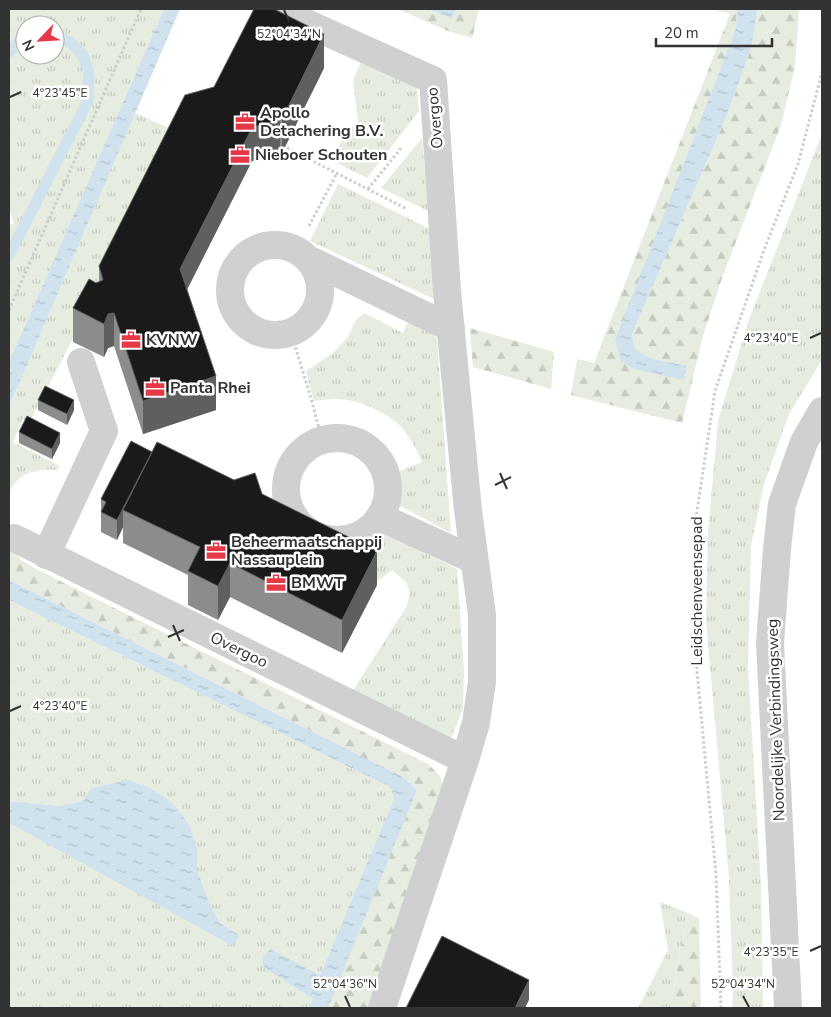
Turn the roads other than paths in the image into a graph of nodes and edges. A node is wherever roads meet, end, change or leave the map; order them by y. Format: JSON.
{"nodes":[{"id":1,"x":276,"y":9,"type":"edge"},
{"id":2,"x":302,"y":255,"type":"junction"},
{"id":3,"x":450,"y":328,"type":"junction"},
{"id":4,"x":81,"y":362,"type":"dead end"},
{"id":5,"x":822,"y":411,"type":"edge"},
{"id":6,"x":380,"y":517,"type":"junction"},
{"id":7,"x":14,"y":538,"type":"dead end"},
{"id":8,"x":46,"y":555,"type":"junction"},
{"id":9,"x":474,"y":560,"type":"junction"},
{"id":10,"x":465,"y":760,"type":"junction"},
{"id":11,"x":382,"y":1008,"type":"edge"},
{"id":12,"x":788,"y":1008,"type":"edge"}],
"edges":[{"from":1,"to":3,"type":"street","name":"Overgoo"},
{"from":2,"to":2,"type":"street"},
{"from":2,"to":3,"type":"street"},
{"from":3,"to":9,"type":"street","name":"Overgoo"},
{"from":4,"to":8,"type":"street"},
{"from":5,"to":12,"type":"street","name":"Noordelijke Verbindingsweg"},
{"from":6,"to":6,"type":"street"},
{"from":6,"to":9,"type":"street"},
{"from":7,"to":8,"type":"street","name":"Overgoo"},
{"from":8,"to":10,"type":"street","name":"Overgoo"},
{"from":9,"to":10,"type":"street","name":"Overgoo"},
{"from":10,"to":11,"type":"street","name":"Overgoo"}]}
